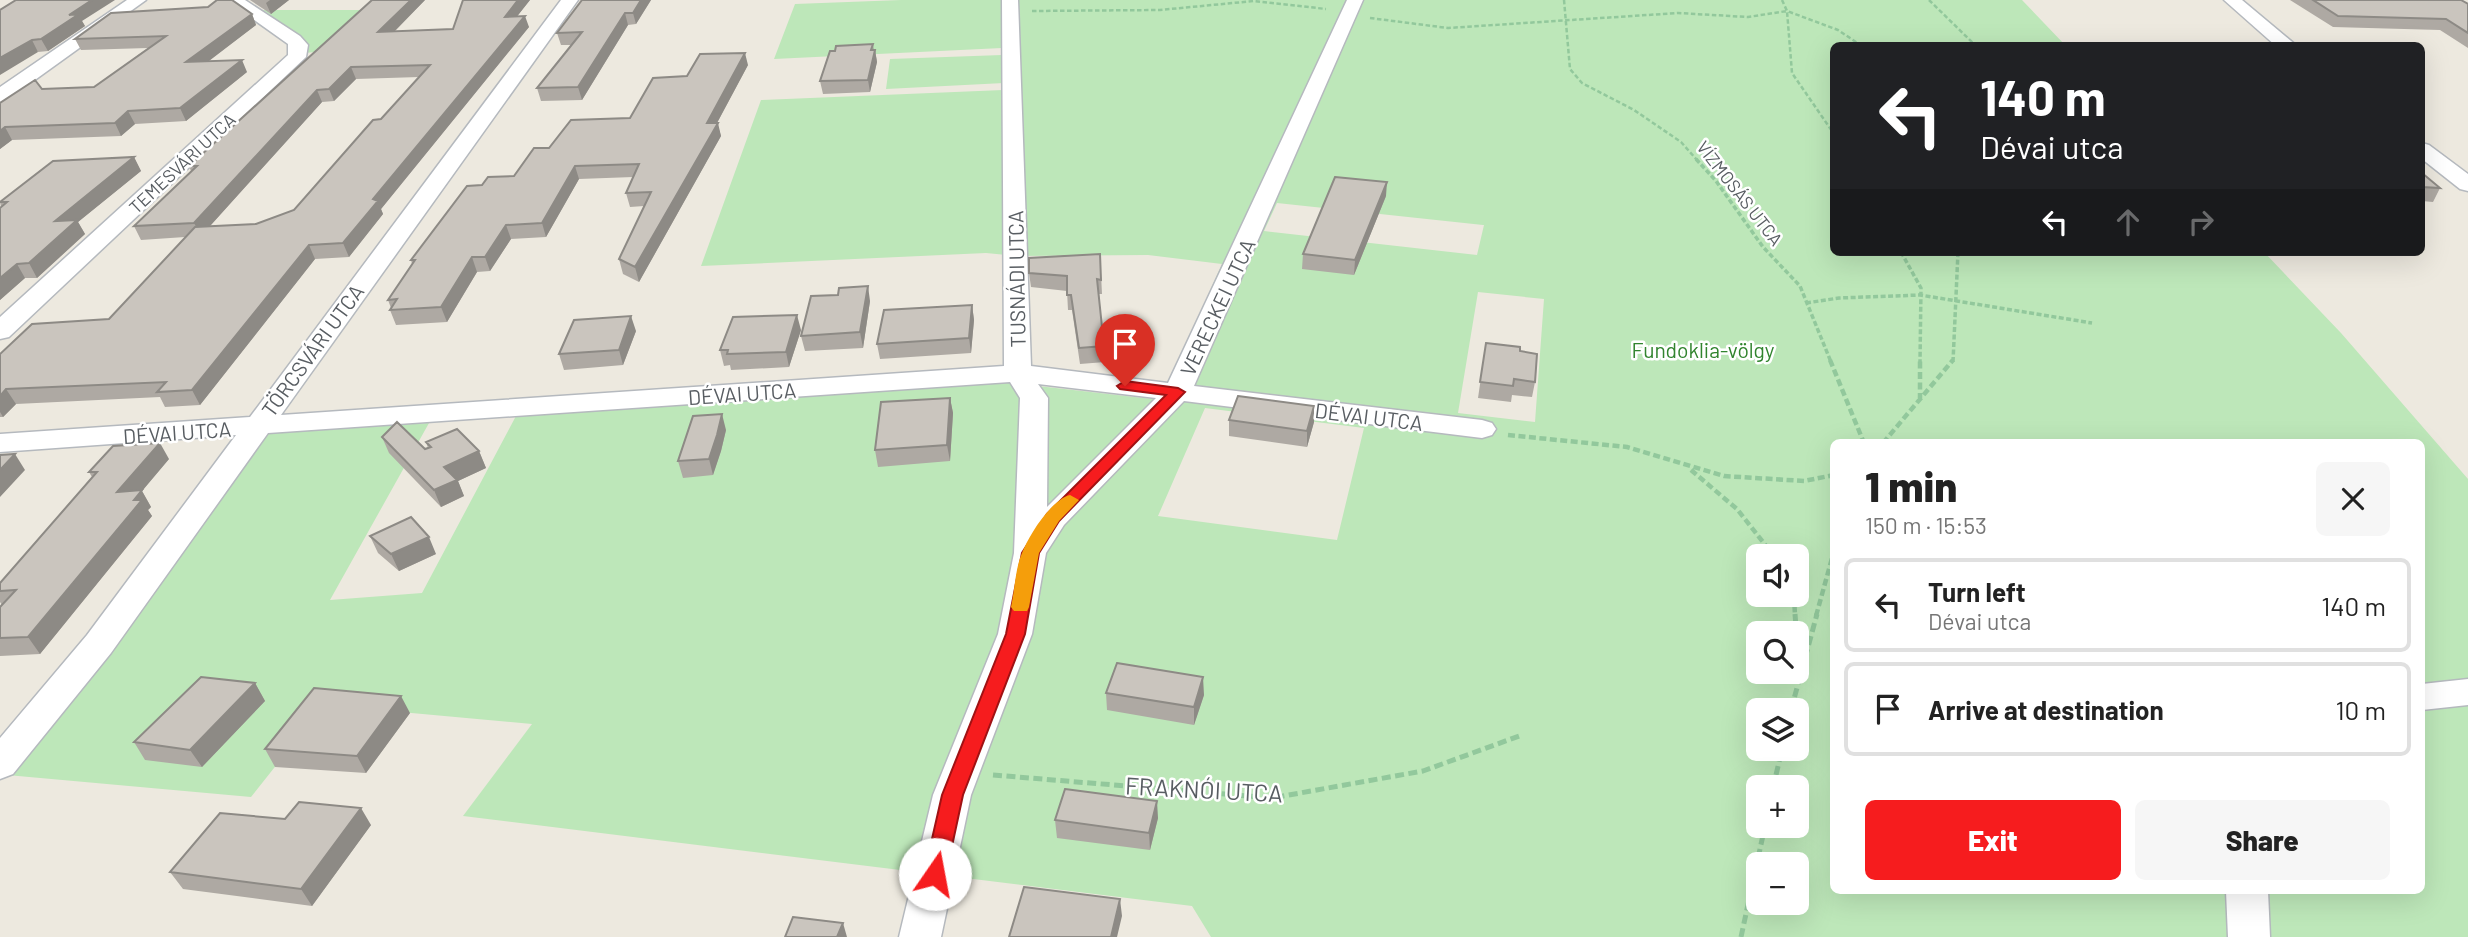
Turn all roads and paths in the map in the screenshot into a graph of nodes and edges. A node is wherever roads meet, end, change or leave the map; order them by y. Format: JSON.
{"nodes":[{"id":1,"x":138,"y":0,"type":"edge"},
{"id":2,"x":234,"y":0,"type":"edge"},
{"id":3,"x":570,"y":0,"type":"edge"},
{"id":4,"x":1253,"y":0,"type":"edge"},
{"id":5,"x":1564,"y":0,"type":"edge"},
{"id":6,"x":1782,"y":0,"type":"edge"},
{"id":7,"x":1928,"y":0,"type":"edge"},
{"id":8,"x":2232,"y":0,"type":"edge"},
{"id":9,"x":1274,"y":1,"type":"edge"},
{"id":10,"x":1010,"y":5,"type":"edge"},
{"id":11,"x":1352,"y":8,"type":"edge"},
{"id":12,"x":1787,"y":11,"type":"junction"},
{"id":13,"x":1564,"y":20,"type":"junction"},
{"id":14,"x":1856,"y":42,"type":"edge"},
{"id":15,"x":1971,"y":42,"type":"edge"},
{"id":16,"x":2283,"y":42,"type":"edge"},
{"id":17,"x":0,"y":96,"type":"edge"},
{"id":18,"x":1830,"y":128,"type":"edge"},
{"id":19,"x":2425,"y":151,"type":"edge"},
{"id":20,"x":2468,"y":184,"type":"edge"},
{"id":21,"x":1903,"y":256,"type":"edge"},
{"id":22,"x":1958,"y":256,"type":"edge"},
{"id":23,"x":1920,"y":295,"type":"junction"},
{"id":24,"x":1956,"y":301,"type":"junction"},
{"id":25,"x":1806,"y":303,"type":"junction"},
{"id":26,"x":2092,"y":323,"type":"dead end"},
{"id":27,"x":0,"y":331,"type":"edge"},
{"id":28,"x":1018,"y":373,"type":"junction"},
{"id":29,"x":1178,"y":392,"type":"junction"},
{"id":30,"x":1920,"y":401,"type":"junction"},
{"id":31,"x":256,"y":427,"type":"junction"},
{"id":32,"x":1482,"y":429,"type":"dead end"},
{"id":33,"x":1527,"y":438,"type":"dead end"},
{"id":34,"x":1862,"y":439,"type":"edge"},
{"id":35,"x":1887,"y":439,"type":"edge"},
{"id":36,"x":0,"y":443,"type":"edge"},
{"id":37,"x":1688,"y":468,"type":"junction"},
{"id":38,"x":1830,"y":476,"type":"edge"},
{"id":39,"x":1767,"y":544,"type":"edge"},
{"id":40,"x":1030,"y":553,"type":"junction"},
{"id":41,"x":1830,"y":565,"type":"edge"},
{"id":42,"x":1809,"y":639,"type":"edge"},
{"id":43,"x":2468,"y":692,"type":"edge"},
{"id":44,"x":2425,"y":697,"type":"edge"},
{"id":45,"x":1522,"y":735,"type":"dead end"},
{"id":46,"x":0,"y":764,"type":"edge"},
{"id":47,"x":961,"y":772,"type":"junction"},
{"id":48,"x":1762,"y":838,"type":"edge"},
{"id":49,"x":2247,"y":894,"type":"edge"},
{"id":50,"x":920,"y":937,"type":"edge"},
{"id":51,"x":1741,"y":937,"type":"edge"},
{"id":52,"x":2249,"y":937,"type":"edge"}],
"edges":[{"from":1,"to":17,"type":"street"},
{"from":2,"to":27,"type":"street","name":"TEMESVÁRI UTCA"},
{"from":3,"to":31,"type":"street","name":"TÖRCSVÁRI UTCA"},
{"from":4,"to":9,"type":"path"},
{"from":4,"to":10,"type":"path"},
{"from":5,"to":13,"type":"path","name":"VÍZMOSÁS UTCA"},
{"from":6,"to":12,"type":"path"},
{"from":7,"to":15,"type":"path"},
{"from":8,"to":16,"type":"street"},
{"from":9,"to":11,"type":"path"},
{"from":10,"to":28,"type":"street","name":"TUSNÁDI UTCA"},
{"from":11,"to":13,"type":"path"},
{"from":11,"to":29,"type":"street","name":"VERECKEI UTCA"},
{"from":12,"to":13,"type":"path"},
{"from":12,"to":14,"type":"path"},
{"from":12,"to":18,"type":"path"},
{"from":13,"to":25,"type":"path","name":"VÍZMOSÁS UTCA"},
{"from":19,"to":20,"type":"street"},
{"from":21,"to":23,"type":"path"},
{"from":22,"to":24,"type":"path"},
{"from":23,"to":24,"type":"path"},
{"from":23,"to":25,"type":"path"},
{"from":23,"to":30,"type":"path"},
{"from":24,"to":26,"type":"path"},
{"from":24,"to":30,"type":"path"},
{"from":25,"to":34,"type":"path","name":"VÍZMOSÁS UTCA"},
{"from":28,"to":29,"type":"street","name":"DÉVAI UTCA"},
{"from":28,"to":31,"type":"street","name":"DÉVAI UTCA"},
{"from":28,"to":40,"type":"street","name":"TUSNÁDI UTCA"},
{"from":29,"to":32,"type":"street","name":"DÉVAI UTCA"},
{"from":29,"to":40,"type":"street","name":"VERECKEI UTCA"},
{"from":30,"to":35,"type":"path"},
{"from":31,"to":36,"type":"street","name":"DÉVAI UTCA"},
{"from":31,"to":46,"type":"street","name":"TÖRCSVÁRI UTCA"},
{"from":33,"to":37,"type":"path"},
{"from":37,"to":38,"type":"path"},
{"from":37,"to":39,"type":"path"},
{"from":40,"to":47,"type":"street","name":"VERECKEI UTCA"},
{"from":41,"to":42,"type":"path"},
{"from":43,"to":44,"type":"street"},
{"from":45,"to":47,"type":"path","name":"FRAKNÓI UTCA"},
{"from":47,"to":50,"type":"street","name":"VERECKEI UTCA"},
{"from":48,"to":51,"type":"path"},
{"from":49,"to":52,"type":"street"}]}
